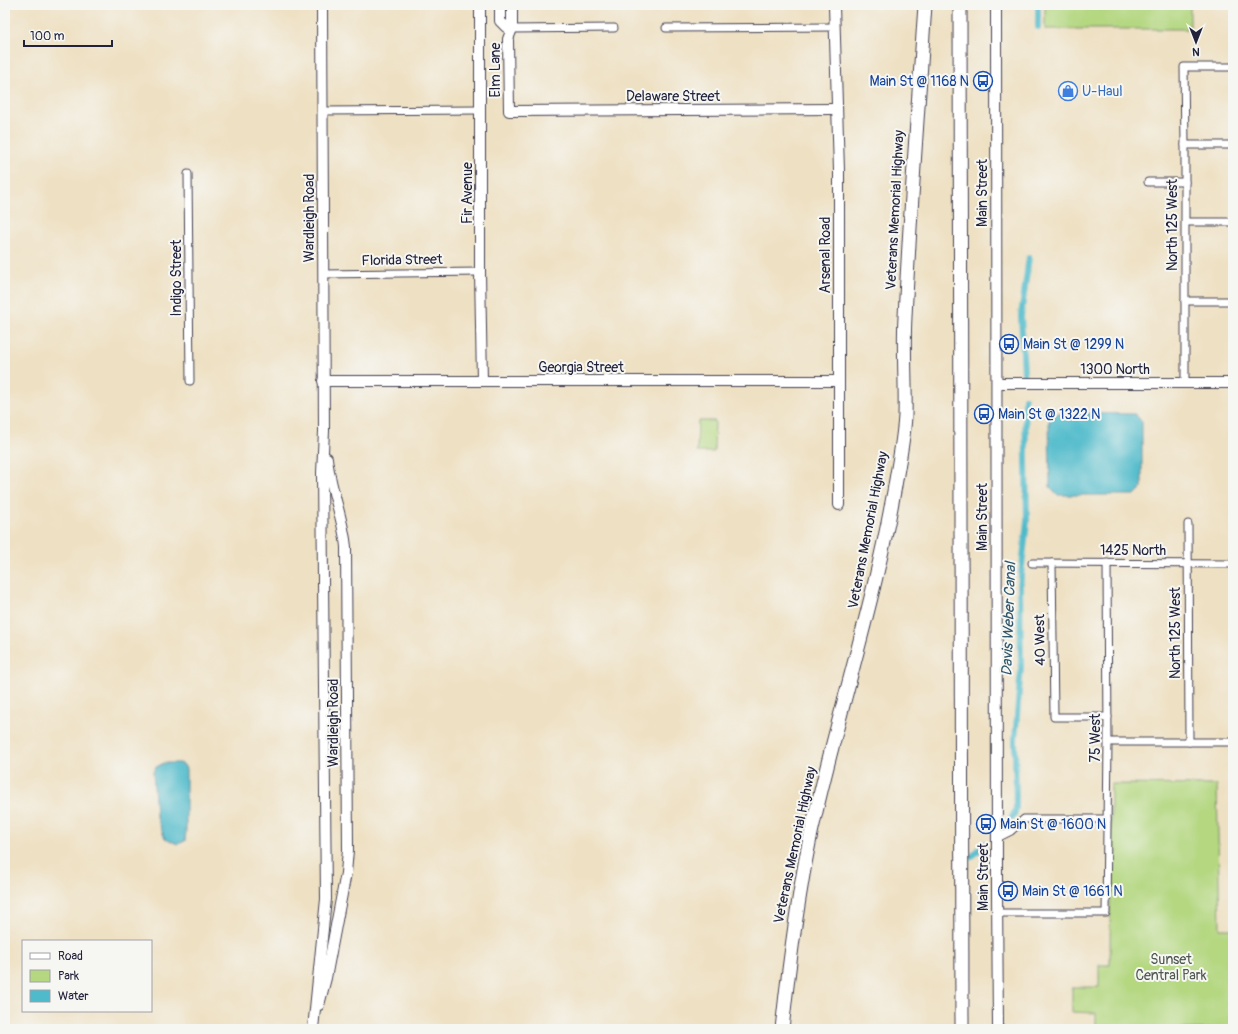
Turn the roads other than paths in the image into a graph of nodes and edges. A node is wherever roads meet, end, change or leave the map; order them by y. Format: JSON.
{"nodes":[{"id":1,"x":322,"y":5,"type":"edge"},
{"id":2,"x":480,"y":5,"type":"edge"},
{"id":3,"x":500,"y":5,"type":"edge"},
{"id":4,"x":512,"y":5,"type":"edge"},
{"id":5,"x":834,"y":5,"type":"edge"},
{"id":6,"x":915,"y":5,"type":"edge"},
{"id":7,"x":924,"y":5,"type":"edge"},
{"id":8,"x":960,"y":5,"type":"edge"},
{"id":9,"x":996,"y":5,"type":"edge"},
{"id":10,"x":835,"y":27,"type":"junction"},
{"id":11,"x":614,"y":28,"type":"dead end"},
{"id":12,"x":666,"y":28,"type":"dead end"},
{"id":13,"x":512,"y":29,"type":"junction"},
{"id":14,"x":1233,"y":67,"type":"edge"},
{"id":15,"x":837,"y":109,"type":"junction"},
{"id":16,"x":481,"y":110,"type":"junction"},
{"id":17,"x":322,"y":111,"type":"junction"},
{"id":18,"x":509,"y":111,"type":"joint"},
{"id":19,"x":915,"y":130,"type":"junction"},
{"id":20,"x":1186,"y":145,"type":"junction"},
{"id":21,"x":1233,"y":145,"type":"edge"},
{"id":22,"x":188,"y":174,"type":"dead end"},
{"id":23,"x":1148,"y":182,"type":"dead end"},
{"id":24,"x":1185,"y":182,"type":"junction"},
{"id":25,"x":1186,"y":222,"type":"junction"},
{"id":26,"x":1233,"y":222,"type":"edge"},
{"id":27,"x":480,"y":272,"type":"junction"},
{"id":28,"x":323,"y":274,"type":"junction"},
{"id":29,"x":1185,"y":301,"type":"junction"},
{"id":30,"x":1233,"y":301,"type":"edge"},
{"id":31,"x":190,"y":381,"type":"dead end"},
{"id":32,"x":324,"y":381,"type":"junction"},
{"id":33,"x":482,"y":381,"type":"junction"},
{"id":34,"x":838,"y":381,"type":"junction"},
{"id":35,"x":997,"y":383,"type":"junction"},
{"id":36,"x":1185,"y":383,"type":"junction"},
{"id":37,"x":1233,"y":383,"type":"edge"},
{"id":38,"x":324,"y":431,"type":"junction"},
{"id":39,"x":839,"y":505,"type":"dead end"},
{"id":40,"x":1188,"y":524,"type":"dead end"},
{"id":41,"x":1032,"y":563,"type":"dead end"},
{"id":42,"x":1052,"y":563,"type":"junction"},
{"id":43,"x":1107,"y":563,"type":"junction"},
{"id":44,"x":1188,"y":564,"type":"junction"},
{"id":45,"x":1233,"y":564,"type":"edge"},
{"id":46,"x":1108,"y":717,"type":"junction"},
{"id":47,"x":1108,"y":742,"type":"junction"},
{"id":48,"x":1189,"y":742,"type":"junction"},
{"id":49,"x":1233,"y":742,"type":"edge"},
{"id":50,"x":1107,"y":818,"type":"junction"},
{"id":51,"x":997,"y":838,"type":"junction"},
{"id":52,"x":997,"y":913,"type":"junction"},
{"id":53,"x":315,"y":1015,"type":"junction"},
{"id":54,"x":313,"y":1029,"type":"edge"},
{"id":55,"x":782,"y":1029,"type":"edge"},
{"id":56,"x":962,"y":1029,"type":"edge"},
{"id":57,"x":998,"y":1029,"type":"edge"}],
"edges":[{"from":1,"to":17,"type":"main road","name":"Wardleigh Road"},
{"from":2,"to":16,"type":"main road","name":"Fir Avenue"},
{"from":3,"to":13,"type":"main road","name":"Elm Lane"},
{"from":4,"to":13,"type":"main road","name":"Elm Lane"},
{"from":5,"to":10,"type":"main road","name":"Arsenal Road"},
{"from":6,"to":19,"type":"highway"},
{"from":7,"to":19,"type":"highway","name":"Veterans Memorial Highway"},
{"from":8,"to":56,"type":"highway"},
{"from":9,"to":35,"type":"main road","name":"Main Street"},
{"from":10,"to":12,"type":"street"},
{"from":10,"to":15,"type":"main road","name":"Arsenal Road"},
{"from":11,"to":13,"type":"street"},
{"from":13,"to":18,"type":"main road","name":"Elm Lane"},
{"from":14,"to":20,"type":"street","name":"North 125 West"},
{"from":15,"to":18,"type":"main road","name":"Delaware Street"},
{"from":15,"to":34,"type":"main road","name":"Arsenal Road"},
{"from":16,"to":17,"type":"street"},
{"from":16,"to":27,"type":"main road","name":"Fir Avenue"},
{"from":17,"to":28,"type":"main road","name":"Wardleigh Road"},
{"from":19,"to":55,"type":"highway","name":"Veterans Memorial Highway"},
{"from":20,"to":21,"type":"street"},
{"from":20,"to":24,"type":"street","name":"North 125 West"},
{"from":22,"to":31,"type":"street","name":"Indigo Street"},
{"from":23,"to":24,"type":"street"},
{"from":24,"to":25,"type":"street","name":"North 125 West"},
{"from":25,"to":26,"type":"street"},
{"from":25,"to":29,"type":"street","name":"North 125 West"},
{"from":27,"to":28,"type":"street","name":"Florida Street"},
{"from":27,"to":33,"type":"main road","name":"Fir Avenue"},
{"from":28,"to":32,"type":"main road","name":"Wardleigh Road"},
{"from":29,"to":30,"type":"street"},
{"from":29,"to":36,"type":"street","name":"North 125 West"},
{"from":32,"to":33,"type":"main road","name":"Georgia Street"},
{"from":32,"to":38,"type":"main road","name":"Wardleigh Road"},
{"from":33,"to":34,"type":"main road","name":"Georgia Street"},
{"from":34,"to":39,"type":"main road","name":"Arsenal Road"},
{"from":35,"to":36,"type":"main road","name":"1300 North"},
{"from":35,"to":51,"type":"main road","name":"Main Street"},
{"from":36,"to":37,"type":"main road","name":"1300 North"},
{"from":38,"to":53,"type":"main road","name":"Wardleigh Road"},
{"from":38,"to":53,"type":"main road","name":"Wardleigh Road"},
{"from":40,"to":44,"type":"street","name":"North 125 West"},
{"from":41,"to":42,"type":"street","name":"1425 North"},
{"from":42,"to":43,"type":"street","name":"1425 North"},
{"from":42,"to":46,"type":"street","name":"40 West"},
{"from":43,"to":44,"type":"street","name":"1425 North"},
{"from":43,"to":46,"type":"street","name":"75 West"},
{"from":44,"to":45,"type":"street","name":"1425 North"},
{"from":44,"to":48,"type":"street","name":"North 125 West"},
{"from":46,"to":47,"type":"street","name":"75 West"},
{"from":47,"to":48,"type":"street"},
{"from":47,"to":50,"type":"street","name":"75 West"},
{"from":48,"to":49,"type":"street"},
{"from":50,"to":51,"type":"street"},
{"from":50,"to":52,"type":"street","name":"75 West"},
{"from":51,"to":52,"type":"main road","name":"Main Street"},
{"from":52,"to":57,"type":"main road","name":"Main Street"},
{"from":53,"to":54,"type":"main road","name":"Wardleigh Road"}]}
